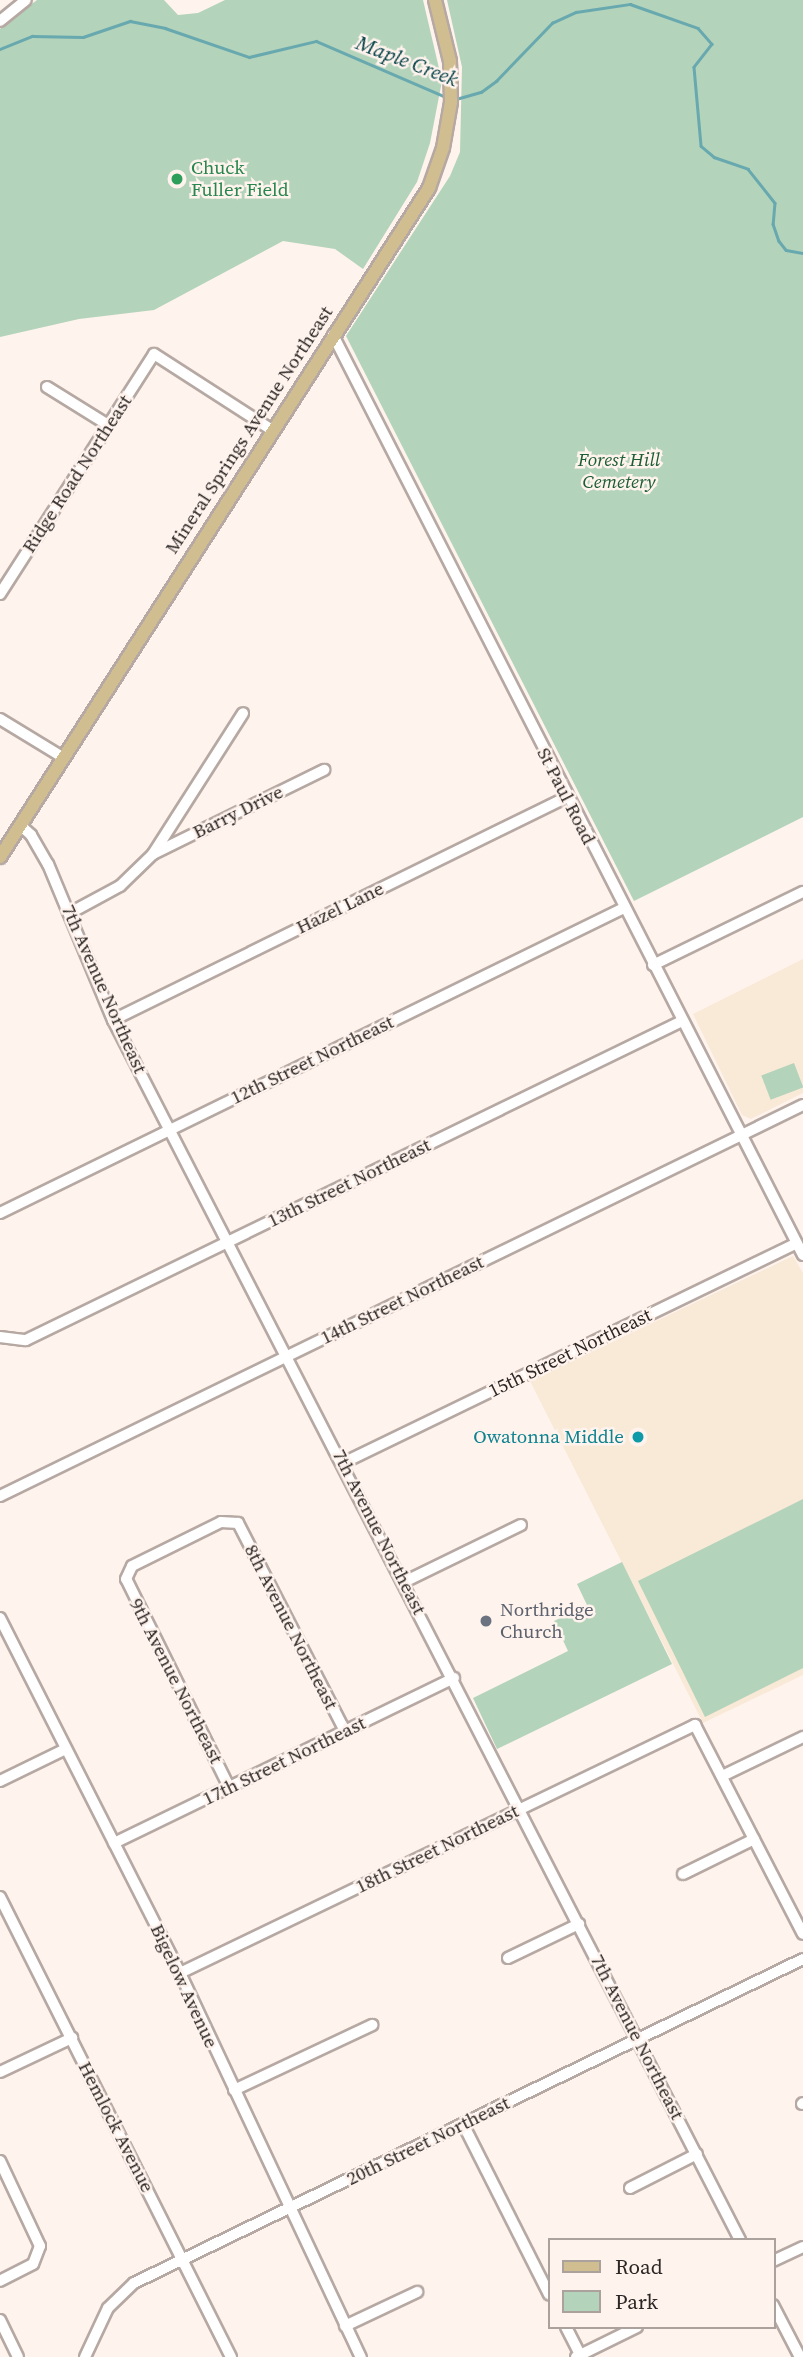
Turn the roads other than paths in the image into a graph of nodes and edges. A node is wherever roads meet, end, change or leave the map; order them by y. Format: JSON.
{"nodes":[{"id":1,"x":26,"y":0,"type":"edge"},
{"id":2,"x":435,"y":0,"type":"edge"},
{"id":3,"x":0,"y":21,"type":"edge"},
{"id":4,"x":332,"y":335,"type":"junction"},
{"id":5,"x":47,"y":387,"type":"dead end"},
{"id":6,"x":108,"y":425,"type":"junction"},
{"id":7,"x":272,"y":430,"type":"junction"},
{"id":8,"x":0,"y":594,"type":"edge"},
{"id":9,"x":243,"y":713,"type":"dead end"},
{"id":10,"x":0,"y":719,"type":"edge"},
{"id":11,"x":64,"y":758,"type":"junction"},
{"id":12,"x":324,"y":770,"type":"dead end"},
{"id":13,"x":567,"y":797,"type":"junction"},
{"id":14,"x":20,"y":825,"type":"junction"},
{"id":15,"x":153,"y":854,"type":"junction"},
{"id":16,"x":0,"y":858,"type":"edge"},
{"id":17,"x":803,"y":891,"type":"edge"},
{"id":18,"x":624,"y":908,"type":"junction"},
{"id":19,"x":70,"y":913,"type":"junction"},
{"id":20,"x":653,"y":965,"type":"junction"},
{"id":21,"x":114,"y":1020,"type":"junction"},
{"id":22,"x":682,"y":1021,"type":"junction"},
{"id":23,"x":803,"y":1105,"type":"edge"},
{"id":24,"x":171,"y":1129,"type":"junction"},
{"id":25,"x":741,"y":1135,"type":"junction"},
{"id":26,"x":0,"y":1213,"type":"edge"},
{"id":27,"x":229,"y":1241,"type":"junction"},
{"id":28,"x":797,"y":1243,"type":"junction"},
{"id":29,"x":803,"y":1255,"type":"edge"},
{"id":30,"x":0,"y":1337,"type":"edge"},
{"id":31,"x":288,"y":1356,"type":"junction"},
{"id":32,"x":343,"y":1462,"type":"junction"},
{"id":33,"x":0,"y":1496,"type":"edge"},
{"id":34,"x":521,"y":1525,"type":"dead end"},
{"id":35,"x":126,"y":1573,"type":"joint"},
{"id":36,"x":404,"y":1582,"type":"junction"},
{"id":37,"x":0,"y":1618,"type":"edge"},
{"id":38,"x":454,"y":1678,"type":"junction"},
{"id":39,"x":345,"y":1731,"type":"junction"},
{"id":40,"x":803,"y":1737,"type":"edge"},
{"id":41,"x":66,"y":1749,"type":"junction"},
{"id":42,"x":722,"y":1776,"type":"junction"},
{"id":43,"x":0,"y":1781,"type":"edge"},
{"id":44,"x":229,"y":1787,"type":"junction"},
{"id":45,"x":521,"y":1809,"type":"junction"},
{"id":46,"x":754,"y":1839,"type":"junction"},
{"id":47,"x":114,"y":1843,"type":"junction"},
{"id":48,"x":683,"y":1874,"type":"dead end"},
{"id":49,"x":0,"y":1897,"type":"edge"},
{"id":50,"x":579,"y":1924,"type":"junction"},
{"id":51,"x":803,"y":1934,"type":"edge"},
{"id":52,"x":508,"y":1958,"type":"dead end"},
{"id":53,"x":803,"y":1959,"type":"edge"},
{"id":54,"x":180,"y":1973,"type":"junction"},
{"id":55,"x":372,"y":2025,"type":"dead end"},
{"id":56,"x":72,"y":2038,"type":"junction"},
{"id":57,"x":638,"y":2039,"type":"junction"},
{"id":58,"x":0,"y":2072,"type":"edge"},
{"id":59,"x":234,"y":2090,"type":"junction"},
{"id":60,"x":463,"y":2124,"type":"junction"},
{"id":61,"x":697,"y":2154,"type":"junction"},
{"id":62,"x":0,"y":2161,"type":"edge"},
{"id":63,"x":630,"y":2188,"type":"dead end"},
{"id":64,"x":293,"y":2206,"type":"junction"},
{"id":65,"x":739,"y":2238,"type":"edge"},
{"id":66,"x":803,"y":2247,"type":"edge"},
{"id":67,"x":183,"y":2260,"type":"junction"},
{"id":68,"x":775,"y":2260,"type":"edge"},
{"id":69,"x":0,"y":2281,"type":"edge"},
{"id":70,"x":417,"y":2292,"type":"dead end"},
{"id":71,"x":548,"y":2292,"type":"edge"},
{"id":72,"x":775,"y":2309,"type":"edge"},
{"id":73,"x":0,"y":2320,"type":"edge"},
{"id":74,"x":345,"y":2326,"type":"junction"},
{"id":75,"x":567,"y":2329,"type":"edge"},
{"id":76,"x":633,"y":2329,"type":"edge"},
{"id":77,"x":579,"y":2356,"type":"edge"},
{"id":78,"x":18,"y":2357,"type":"edge"},
{"id":79,"x":85,"y":2357,"type":"edge"},
{"id":80,"x":231,"y":2357,"type":"edge"},
{"id":81,"x":361,"y":2357,"type":"edge"},
{"id":82,"x":800,"y":2357,"type":"edge"}],
"edges":[{"from":1,"to":3,"type":"street"},
{"from":2,"to":4,"type":"main road","name":"Mineral Springs Avenue Northeast"},
{"from":4,"to":7,"type":"main road","name":"Mineral Springs Avenue Northeast"},
{"from":4,"to":13,"type":"street","name":"St Paul Road"},
{"from":5,"to":6,"type":"street"},
{"from":6,"to":7,"type":"street","name":"Ridge Road Northeast"},
{"from":6,"to":8,"type":"street","name":"Ridge Road Northeast"},
{"from":7,"to":11,"type":"main road","name":"Mineral Springs Avenue Northeast"},
{"from":9,"to":15,"type":"street","name":"Barry Drive"},
{"from":10,"to":11,"type":"street"},
{"from":11,"to":14,"type":"main road","name":"Mineral Springs Avenue Northeast"},
{"from":12,"to":15,"type":"street","name":"Barry Drive"},
{"from":13,"to":18,"type":"street","name":"St Paul Road"},
{"from":13,"to":21,"type":"street","name":"Hazel Lane"},
{"from":14,"to":16,"type":"main road","name":"Mineral Springs Avenue Northeast"},
{"from":14,"to":19,"type":"street","name":"7th Avenue Northeast"},
{"from":15,"to":19,"type":"street","name":"Barry Drive"},
{"from":17,"to":20,"type":"street"},
{"from":18,"to":20,"type":"street","name":"St Paul Road"},
{"from":18,"to":24,"type":"street","name":"12th Street Northeast"},
{"from":19,"to":21,"type":"street","name":"7th Avenue Northeast"},
{"from":20,"to":22,"type":"street","name":"St Paul Road"},
{"from":21,"to":24,"type":"street","name":"7th Avenue Northeast"},
{"from":22,"to":25,"type":"street","name":"St Paul Road"},
{"from":22,"to":27,"type":"street","name":"13th Street Northeast"},
{"from":23,"to":25,"type":"street","name":"14th Street Northeast"},
{"from":24,"to":26,"type":"street","name":"12th Street Northeast"},
{"from":24,"to":27,"type":"street","name":"7th Avenue Northeast"},
{"from":25,"to":28,"type":"street","name":"St Paul Road"},
{"from":25,"to":31,"type":"street","name":"14th Street Northeast"},
{"from":27,"to":30,"type":"street","name":"13th Street Northeast"},
{"from":27,"to":31,"type":"street","name":"7th Avenue Northeast"},
{"from":28,"to":29,"type":"street","name":"St Paul Road"},
{"from":28,"to":32,"type":"street","name":"15th Street Northeast"},
{"from":31,"to":32,"type":"street","name":"7th Avenue Northeast"},
{"from":31,"to":33,"type":"street","name":"14th Street Northeast"},
{"from":32,"to":36,"type":"street","name":"7th Avenue Northeast"},
{"from":34,"to":36,"type":"street"},
{"from":35,"to":39,"type":"street","name":"8th Avenue Northeast"},
{"from":35,"to":44,"type":"street","name":"9th Avenue Northeast"},
{"from":36,"to":38,"type":"street","name":"7th Avenue Northeast"},
{"from":37,"to":41,"type":"street","name":"Bigelow Avenue"},
{"from":38,"to":39,"type":"street","name":"17th Street Northeast"},
{"from":38,"to":45,"type":"street","name":"7th Avenue Northeast"},
{"from":39,"to":44,"type":"street","name":"17th Street Northeast"},
{"from":40,"to":42,"type":"street"},
{"from":41,"to":43,"type":"street"},
{"from":41,"to":47,"type":"street","name":"Bigelow Avenue"},
{"from":42,"to":45,"type":"street","name":"18th Street Northeast"},
{"from":42,"to":46,"type":"street"},
{"from":44,"to":47,"type":"street","name":"17th Street Northeast"},
{"from":45,"to":50,"type":"street","name":"7th Avenue Northeast"},
{"from":45,"to":54,"type":"street","name":"18th Street Northeast"},
{"from":46,"to":48,"type":"street"},
{"from":46,"to":51,"type":"street"},
{"from":47,"to":54,"type":"street","name":"Bigelow Avenue"},
{"from":49,"to":56,"type":"street","name":"Hemlock Avenue"},
{"from":50,"to":52,"type":"street"},
{"from":50,"to":57,"type":"street","name":"7th Avenue Northeast"},
{"from":53,"to":57,"type":"street","name":"20th Street Northeast"},
{"from":54,"to":59,"type":"street","name":"Bigelow Avenue"},
{"from":55,"to":59,"type":"street"},
{"from":56,"to":58,"type":"street"},
{"from":56,"to":67,"type":"street","name":"Hemlock Avenue"},
{"from":57,"to":60,"type":"street","name":"20th Street Northeast"},
{"from":57,"to":61,"type":"street","name":"7th Avenue Northeast"},
{"from":59,"to":64,"type":"street","name":"Bigelow Avenue"},
{"from":60,"to":64,"type":"street","name":"20th Street Northeast"},
{"from":60,"to":71,"type":"street"},
{"from":61,"to":63,"type":"street"},
{"from":61,"to":65,"type":"street","name":"7th Avenue Northeast"},
{"from":62,"to":69,"type":"street"},
{"from":64,"to":67,"type":"street","name":"20th Street Northeast"},
{"from":64,"to":74,"type":"street","name":"Bigelow Avenue"},
{"from":66,"to":68,"type":"street"},
{"from":67,"to":79,"type":"street","name":"20th Street Northeast"},
{"from":67,"to":80,"type":"street","name":"Hemlock Avenue"},
{"from":70,"to":74,"type":"street"},
{"from":72,"to":82,"type":"street"},
{"from":73,"to":78,"type":"street"},
{"from":74,"to":81,"type":"street","name":"Bigelow Avenue"},
{"from":75,"to":77,"type":"street"},
{"from":76,"to":77,"type":"street"}]}
